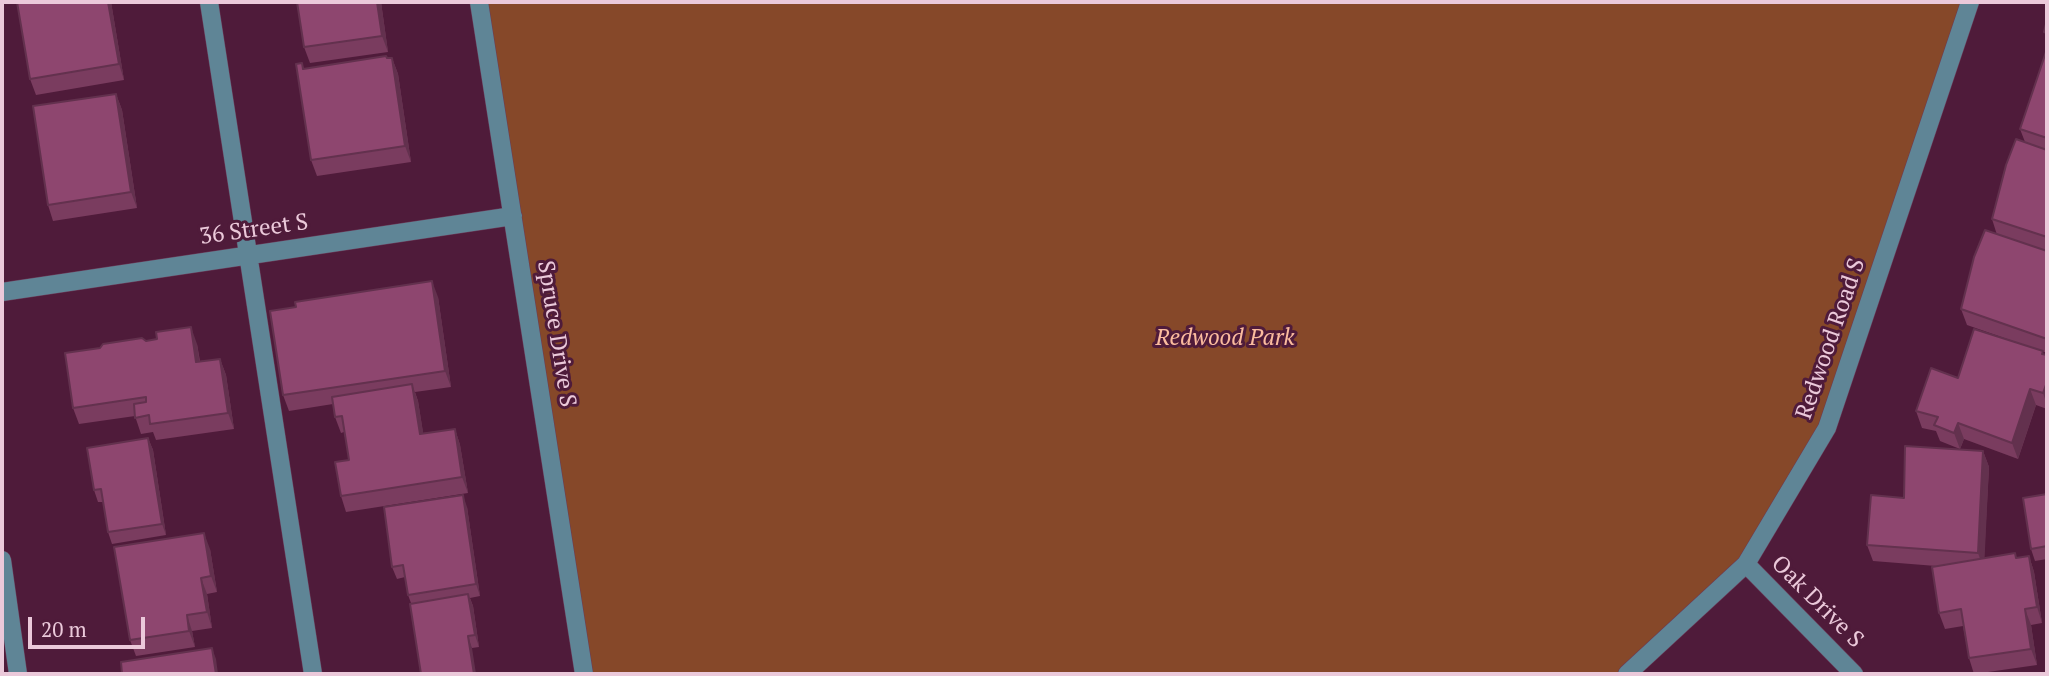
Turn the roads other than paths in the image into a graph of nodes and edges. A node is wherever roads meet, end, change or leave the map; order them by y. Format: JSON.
{"nodes":[{"id":1,"x":209,"y":2,"type":"edge"},
{"id":2,"x":479,"y":2,"type":"edge"},
{"id":3,"x":1970,"y":2,"type":"edge"},
{"id":4,"x":513,"y":216,"type":"junction"},
{"id":5,"x":249,"y":255,"type":"junction"},
{"id":6,"x":2,"y":292,"type":"edge"},
{"id":7,"x":2,"y":560,"type":"edge"},
{"id":8,"x":1746,"y":564,"type":"junction"},
{"id":9,"x":18,"y":674,"type":"edge"},
{"id":10,"x":313,"y":674,"type":"edge"},
{"id":11,"x":584,"y":674,"type":"edge"},
{"id":12,"x":1627,"y":674,"type":"edge"},
{"id":13,"x":1854,"y":674,"type":"edge"}],
"edges":[{"from":1,"to":5,"type":"street"},
{"from":2,"to":4,"type":"street","name":"Spruce Drive S"},
{"from":3,"to":8,"type":"street","name":"Redwood Road S"},
{"from":4,"to":5,"type":"street","name":"36 Street S"},
{"from":4,"to":11,"type":"street","name":"Spruce Drive S"},
{"from":5,"to":6,"type":"street","name":"36 Street S"},
{"from":5,"to":10,"type":"street"},
{"from":7,"to":9,"type":"street"},
{"from":8,"to":12,"type":"street","name":"Redwood Road S"},
{"from":8,"to":13,"type":"street","name":"Oak Drive S"}]}
